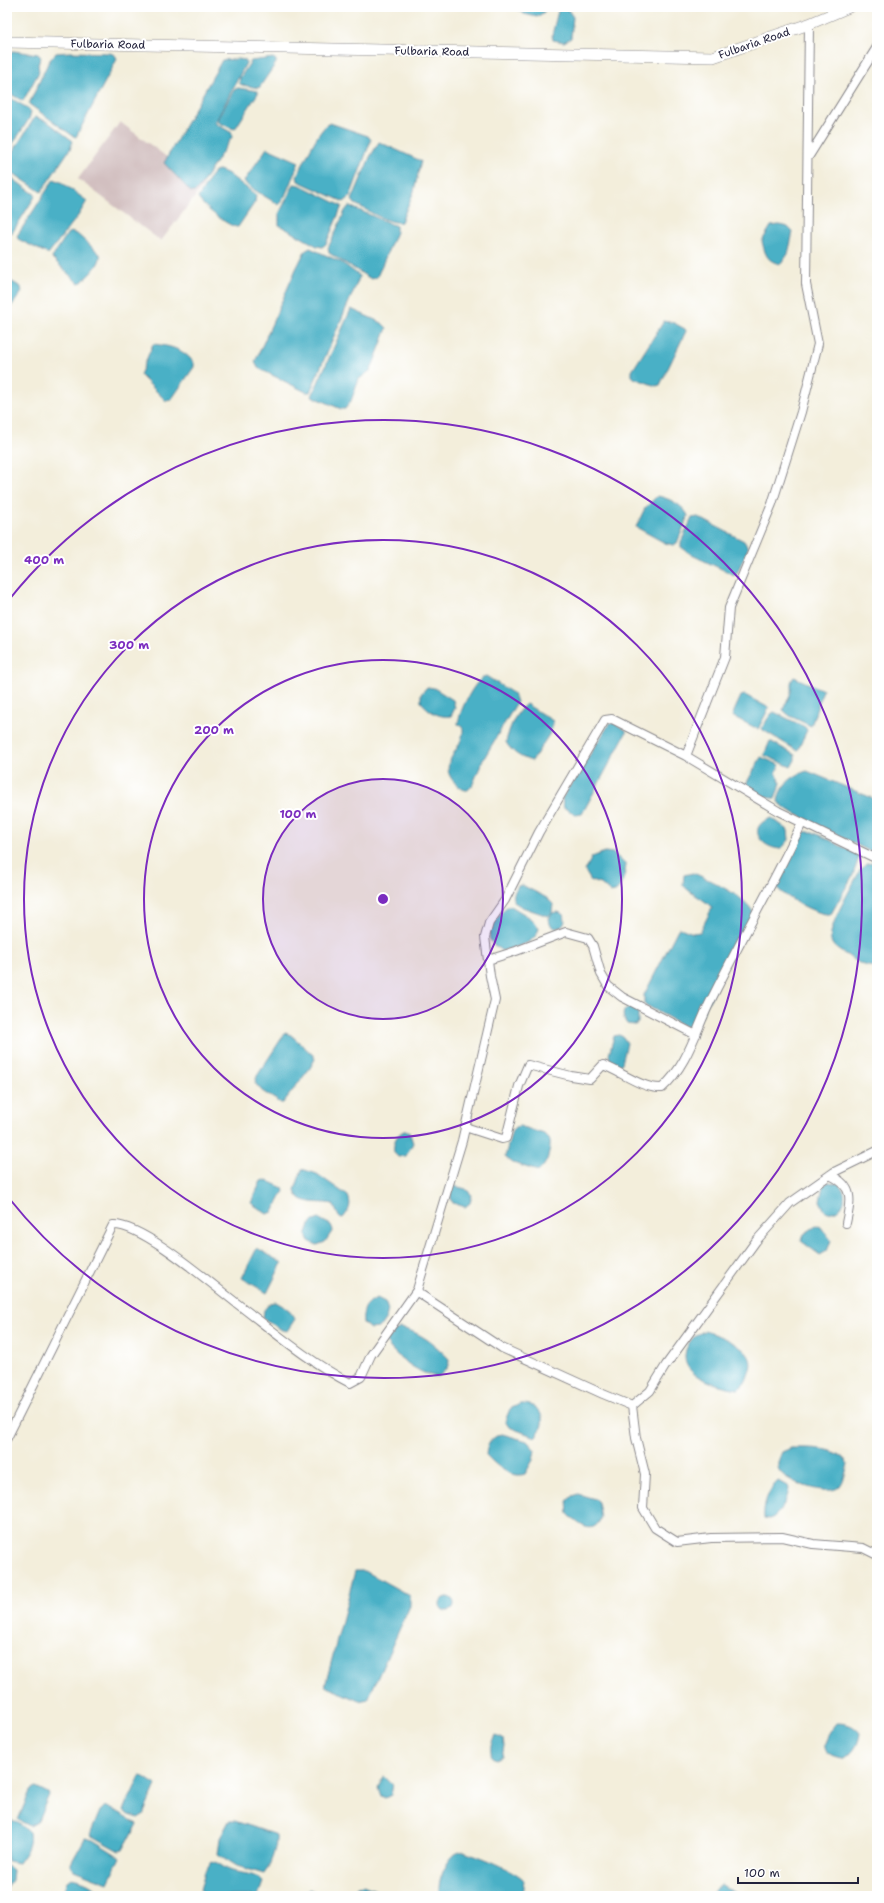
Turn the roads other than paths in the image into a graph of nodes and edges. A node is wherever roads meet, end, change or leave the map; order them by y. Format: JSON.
{"nodes":[{"id":1,"x":849,"y":7,"type":"edge"},
{"id":2,"x":808,"y":24,"type":"junction"},
{"id":3,"x":7,"y":42,"type":"edge"},
{"id":4,"x":877,"y":47,"type":"edge"},
{"id":5,"x":809,"y":156,"type":"junction"},
{"id":6,"x":686,"y":756,"type":"junction"},
{"id":7,"x":802,"y":822,"type":"junction"},
{"id":8,"x":877,"y":859,"type":"edge"},
{"id":9,"x":488,"y":960,"type":"junction"},
{"id":10,"x":696,"y":1035,"type":"junction"},
{"id":11,"x":465,"y":1127,"type":"junction"},
{"id":12,"x":877,"y":1151,"type":"edge"},
{"id":13,"x":830,"y":1175,"type":"junction"},
{"id":14,"x":846,"y":1223,"type":"dead end"},
{"id":15,"x":417,"y":1290,"type":"junction"},
{"id":16,"x":632,"y":1406,"type":"junction"},
{"id":17,"x":7,"y":1438,"type":"edge"},
{"id":18,"x":877,"y":1555,"type":"edge"}],
"edges":[{"from":1,"to":2,"type":"main road","name":"Fulbaria Road"},
{"from":2,"to":3,"type":"main road","name":"Fulbaria Road"},
{"from":2,"to":5,"type":"street"},
{"from":4,"to":5,"type":"street"},
{"from":5,"to":6,"type":"street"},
{"from":6,"to":7,"type":"street"},
{"from":6,"to":9,"type":"street"},
{"from":7,"to":8,"type":"street"},
{"from":7,"to":10,"type":"street"},
{"from":9,"to":10,"type":"street"},
{"from":9,"to":11,"type":"street"},
{"from":10,"to":11,"type":"street"},
{"from":11,"to":15,"type":"street"},
{"from":12,"to":13,"type":"street"},
{"from":13,"to":14,"type":"street"},
{"from":13,"to":16,"type":"street"},
{"from":15,"to":16,"type":"street"},
{"from":15,"to":17,"type":"street"},
{"from":16,"to":18,"type":"street"}]}
